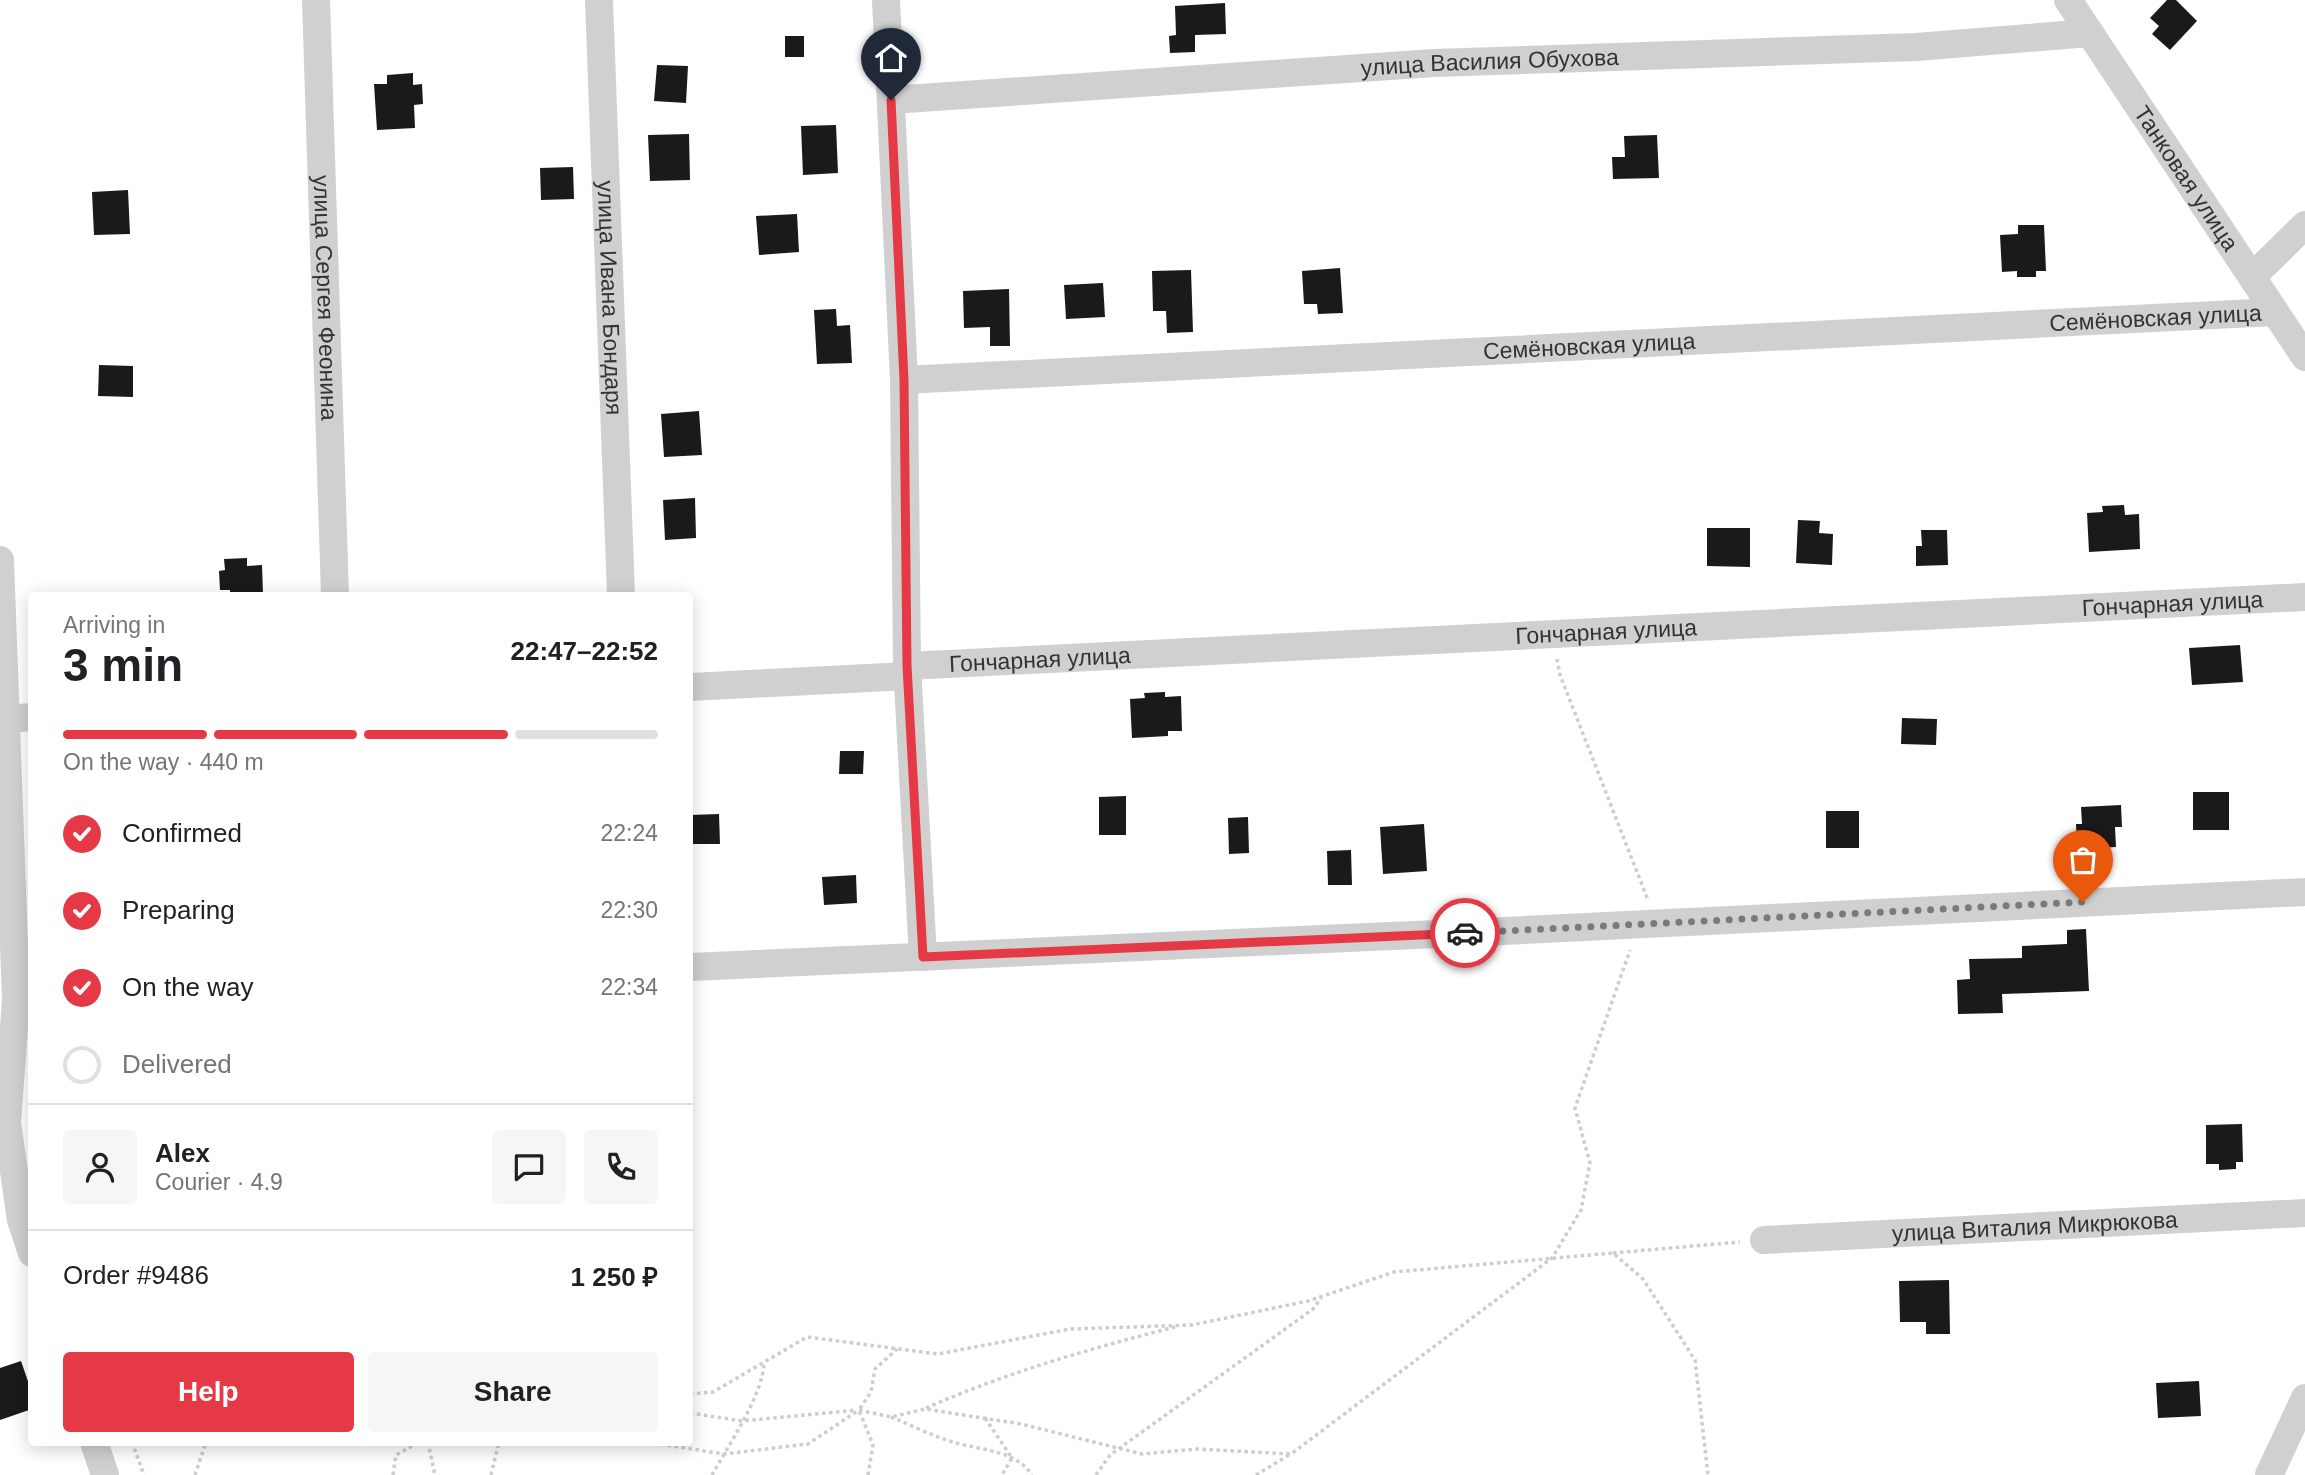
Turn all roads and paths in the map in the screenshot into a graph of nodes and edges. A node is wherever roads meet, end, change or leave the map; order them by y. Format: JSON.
{"nodes":[{"id":1,"x":316,"y":0,"type":"edge"},
{"id":2,"x":599,"y":0,"type":"edge"},
{"id":3,"x":886,"y":0,"type":"edge"},
{"id":4,"x":2083,"y":12,"type":"edge"},
{"id":5,"x":891,"y":100,"type":"junction"},
{"id":6,"x":2305,"y":225,"type":"edge"},
{"id":7,"x":2252,"y":276,"type":"junction"},
{"id":8,"x":2275,"y":312,"type":"junction"},
{"id":9,"x":2305,"y":358,"type":"edge"},
{"id":10,"x":904,"y":380,"type":"junction"},
{"id":11,"x":0,"y":560,"type":"edge"},
{"id":12,"x":335,"y":592,"type":"edge"},
{"id":13,"x":621,"y":592,"type":"edge"},
{"id":14,"x":2305,"y":597,"type":"edge"},
{"id":15,"x":908,"y":671,"type":"junction"},
{"id":16,"x":693,"y":687,"type":"edge"},
{"id":17,"x":19,"y":718,"type":"edge"},
{"id":18,"x":2305,"y":892,"type":"edge"},
{"id":19,"x":923,"y":957,"type":"junction"},
{"id":20,"x":693,"y":967,"type":"edge"},
{"id":21,"x":16,"y":1000,"type":"edge"},
{"id":22,"x":2305,"y":1213,"type":"edge"},
{"id":23,"x":10,"y":1225,"type":"edge"},
{"id":24,"x":1764,"y":1240,"type":"joint"},
{"id":25,"x":28,"y":1248,"type":"edge"},
{"id":26,"x":1613,"y":1253,"type":"junction"},
{"id":27,"x":1552,"y":1258,"type":"junction"},
{"id":28,"x":1323,"y":1296,"type":"junction"},
{"id":29,"x":1184,"y":1325,"type":"junction"},
{"id":30,"x":897,"y":1349,"type":"junction"},
{"id":31,"x":764,"y":1362,"type":"junction"},
{"id":32,"x":693,"y":1394,"type":"edge"},
{"id":33,"x":2305,"y":1398,"type":"edge"},
{"id":34,"x":925,"y":1409,"type":"junction"},
{"id":35,"x":859,"y":1410,"type":"junction"},
{"id":36,"x":693,"y":1414,"type":"edge"},
{"id":37,"x":891,"y":1417,"type":"junction"},
{"id":38,"x":985,"y":1418,"type":"junction"},
{"id":39,"x":742,"y":1422,"type":"junction"},
{"id":40,"x":95,"y":1446,"type":"edge"},
{"id":41,"x":133,"y":1446,"type":"edge"},
{"id":42,"x":205,"y":1446,"type":"edge"},
{"id":43,"x":413,"y":1446,"type":"edge"},
{"id":44,"x":429,"y":1446,"type":"edge"},
{"id":45,"x":498,"y":1446,"type":"edge"},
{"id":46,"x":673,"y":1446,"type":"edge"},
{"id":47,"x":1120,"y":1448,"type":"junction"},
{"id":48,"x":724,"y":1454,"type":"junction"},
{"id":49,"x":1291,"y":1454,"type":"junction"},
{"id":50,"x":1012,"y":1458,"type":"junction"},
{"id":51,"x":105,"y":1475,"type":"edge"},
{"id":52,"x":144,"y":1475,"type":"edge"},
{"id":53,"x":195,"y":1475,"type":"edge"},
{"id":54,"x":393,"y":1475,"type":"edge"},
{"id":55,"x":435,"y":1475,"type":"edge"},
{"id":56,"x":491,"y":1475,"type":"edge"},
{"id":57,"x":712,"y":1475,"type":"edge"},
{"id":58,"x":868,"y":1475,"type":"edge"},
{"id":59,"x":1002,"y":1475,"type":"edge"},
{"id":60,"x":1032,"y":1475,"type":"edge"},
{"id":61,"x":1096,"y":1475,"type":"edge"},
{"id":62,"x":1256,"y":1475,"type":"edge"},
{"id":63,"x":1708,"y":1475,"type":"edge"},
{"id":64,"x":2269,"y":1475,"type":"edge"}],
"edges":[{"from":1,"to":12,"type":"street","name":"улица Сергея Феонина"},
{"from":2,"to":13,"type":"street","name":"улица Ивана Бондаря"},
{"from":3,"to":5,"type":"street"},
{"from":4,"to":5,"type":"street","name":"улица Василия Обухова"},
{"from":4,"to":7,"type":"street","name":"Танковая улица"},
{"from":5,"to":10,"type":"street"},
{"from":6,"to":7,"type":"street","name":"Семёновская улица"},
{"from":7,"to":8,"type":"street","name":"Танковая улица"},
{"from":8,"to":9,"type":"street","name":"Танковая улица"},
{"from":8,"to":10,"type":"street","name":"Семёновская улица"},
{"from":10,"to":15,"type":"street"},
{"from":11,"to":17,"type":"street"},
{"from":14,"to":15,"type":"street","name":"Гончарная улица"},
{"from":15,"to":16,"type":"street","name":"Гончарная улица"},
{"from":15,"to":19,"type":"street"},
{"from":17,"to":21,"type":"street"},
{"from":18,"to":19,"type":"street"},
{"from":19,"to":20,"type":"street"},
{"from":21,"to":23,"type":"street"},
{"from":22,"to":24,"type":"street","name":"улица Виталия Микрюкова"},
{"from":23,"to":25,"type":"street"},
{"from":24,"to":26,"type":"path"},
{"from":26,"to":27,"type":"path"},
{"from":26,"to":63,"type":"path"},
{"from":27,"to":28,"type":"path"},
{"from":27,"to":49,"type":"path"},
{"from":28,"to":29,"type":"path"},
{"from":28,"to":47,"type":"path"},
{"from":29,"to":30,"type":"path"},
{"from":29,"to":34,"type":"path"},
{"from":30,"to":31,"type":"path"},
{"from":30,"to":35,"type":"path"},
{"from":31,"to":32,"type":"path"},
{"from":31,"to":39,"type":"path"},
{"from":33,"to":64,"type":"street"},
{"from":34,"to":37,"type":"path"},
{"from":34,"to":38,"type":"path"},
{"from":35,"to":37,"type":"path"},
{"from":35,"to":39,"type":"path"},
{"from":35,"to":48,"type":"path"},
{"from":35,"to":58,"type":"path"},
{"from":36,"to":39,"type":"path"},
{"from":37,"to":50,"type":"path"},
{"from":38,"to":47,"type":"path"},
{"from":38,"to":50,"type":"path"},
{"from":39,"to":48,"type":"path"},
{"from":40,"to":51,"type":"street"},
{"from":41,"to":52,"type":"path"},
{"from":42,"to":53,"type":"path"},
{"from":43,"to":54,"type":"path"},
{"from":44,"to":55,"type":"path"},
{"from":45,"to":56,"type":"path"},
{"from":46,"to":48,"type":"path"},
{"from":47,"to":49,"type":"path"},
{"from":47,"to":61,"type":"path"},
{"from":48,"to":57,"type":"path"},
{"from":49,"to":62,"type":"path"},
{"from":50,"to":59,"type":"path"},
{"from":50,"to":60,"type":"path"}]}
